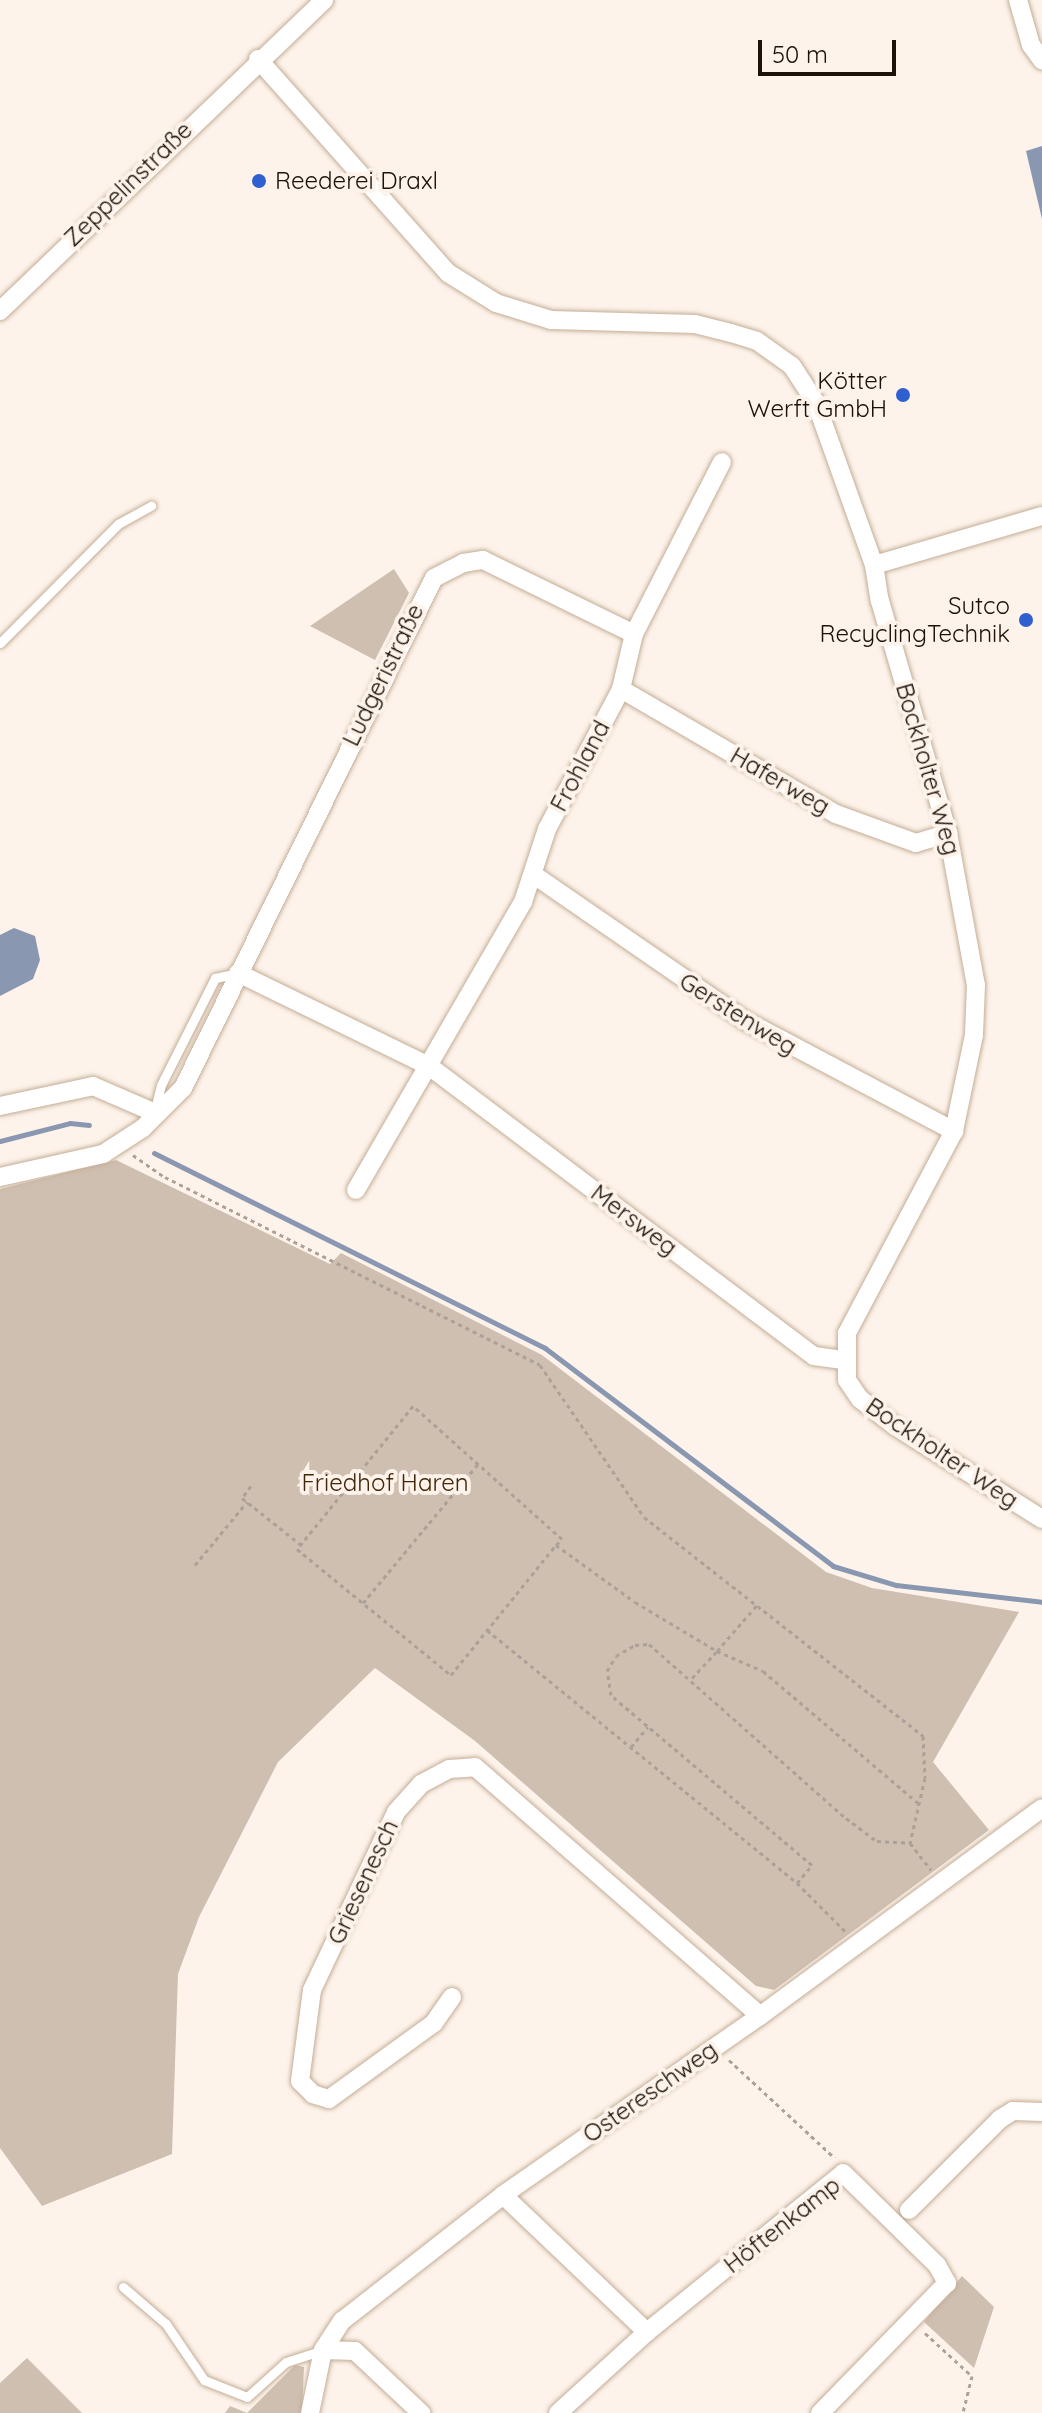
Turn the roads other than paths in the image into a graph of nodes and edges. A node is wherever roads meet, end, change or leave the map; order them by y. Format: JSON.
{"nodes":[{"id":1,"x":324,"y":0,"type":"edge"},
{"id":2,"x":1018,"y":0,"type":"edge"},
{"id":3,"x":258,"y":59,"type":"junction"},
{"id":4,"x":1042,"y":60,"type":"edge"},
{"id":5,"x":0,"y":311,"type":"edge"},
{"id":6,"x":722,"y":462,"type":"dead end"},
{"id":7,"x":151,"y":506,"type":"dead end"},
{"id":8,"x":1042,"y":516,"type":"edge"},
{"id":9,"x":874,"y":565,"type":"junction"},
{"id":10,"x":634,"y":634,"type":"junction"},
{"id":11,"x":0,"y":643,"type":"edge"},
{"id":12,"x":621,"y":689,"type":"junction"},
{"id":13,"x":948,"y":833,"type":"junction"},
{"id":14,"x":534,"y":875,"type":"junction"},
{"id":15,"x":238,"y":973,"type":"junction"},
{"id":16,"x":429,"y":1066,"type":"junction"},
{"id":17,"x":0,"y":1106,"type":"edge"},
{"id":18,"x":155,"y":1113,"type":"junction"},
{"id":19,"x":954,"y":1131,"type":"junction"},
{"id":20,"x":0,"y":1177,"type":"edge"},
{"id":21,"x":356,"y":1190,"type":"dead end"},
{"id":22,"x":843,"y":1360,"type":"junction"},
{"id":23,"x":1042,"y":1519,"type":"edge"},
{"id":24,"x":1042,"y":1808,"type":"edge"},
{"id":25,"x":452,"y":1997,"type":"dead end"},
{"id":26,"x":760,"y":2016,"type":"junction"},
{"id":27,"x":1042,"y":2112,"type":"edge"},
{"id":28,"x":503,"y":2195,"type":"junction"},
{"id":29,"x":909,"y":2210,"type":"dead end"},
{"id":30,"x":123,"y":2287,"type":"dead end"},
{"id":31,"x":647,"y":2332,"type":"junction"},
{"id":32,"x":323,"y":2350,"type":"junction"},
{"id":33,"x":310,"y":2413,"type":"edge"},
{"id":34,"x":421,"y":2413,"type":"edge"},
{"id":35,"x":558,"y":2413,"type":"edge"},
{"id":36,"x":820,"y":2413,"type":"edge"}],
"edges":[{"from":1,"to":3,"type":"street","name":"Zeppelinstraße"},
{"from":2,"to":4,"type":"street"},
{"from":3,"to":5,"type":"street","name":"Zeppelinstraße"},
{"from":3,"to":9,"type":"street","name":"Bockholter Weg"},
{"from":6,"to":10,"type":"street","name":"Frohland"},
{"from":7,"to":11,"type":"lane"},
{"from":8,"to":9,"type":"street"},
{"from":9,"to":13,"type":"street","name":"Bockholter Weg"},
{"from":10,"to":12,"type":"street","name":"Frohland"},
{"from":10,"to":15,"type":"street","name":"Ludgeristraße"},
{"from":12,"to":13,"type":"street","name":"Haferweg"},
{"from":12,"to":14,"type":"street","name":"Frohland"},
{"from":13,"to":19,"type":"street","name":"Bockholter Weg"},
{"from":14,"to":16,"type":"street","name":"Frohland"},
{"from":14,"to":19,"type":"street","name":"Gerstenweg"},
{"from":15,"to":16,"type":"street","name":"Mersweg"},
{"from":15,"to":18,"type":"street"},
{"from":16,"to":21,"type":"street"},
{"from":16,"to":22,"type":"street","name":"Mersweg"},
{"from":17,"to":18,"type":"street"},
{"from":18,"to":20,"type":"street"},
{"from":19,"to":22,"type":"street","name":"Bockholter Weg"},
{"from":22,"to":23,"type":"street","name":"Bockholter Weg"},
{"from":24,"to":26,"type":"street","name":"Ostereschweg"},
{"from":25,"to":26,"type":"street","name":"Griesenesch"},
{"from":26,"to":28,"type":"street","name":"Ostereschweg"},
{"from":27,"to":29,"type":"street"},
{"from":28,"to":31,"type":"street"},
{"from":28,"to":32,"type":"street","name":"Ostereschweg"},
{"from":30,"to":32,"type":"lane"},
{"from":31,"to":35,"type":"street","name":"Höftenkamp"},
{"from":31,"to":36,"type":"street","name":"Höftenkamp"},
{"from":32,"to":33,"type":"street","name":"Ostereschweg"},
{"from":32,"to":34,"type":"street"}]}
